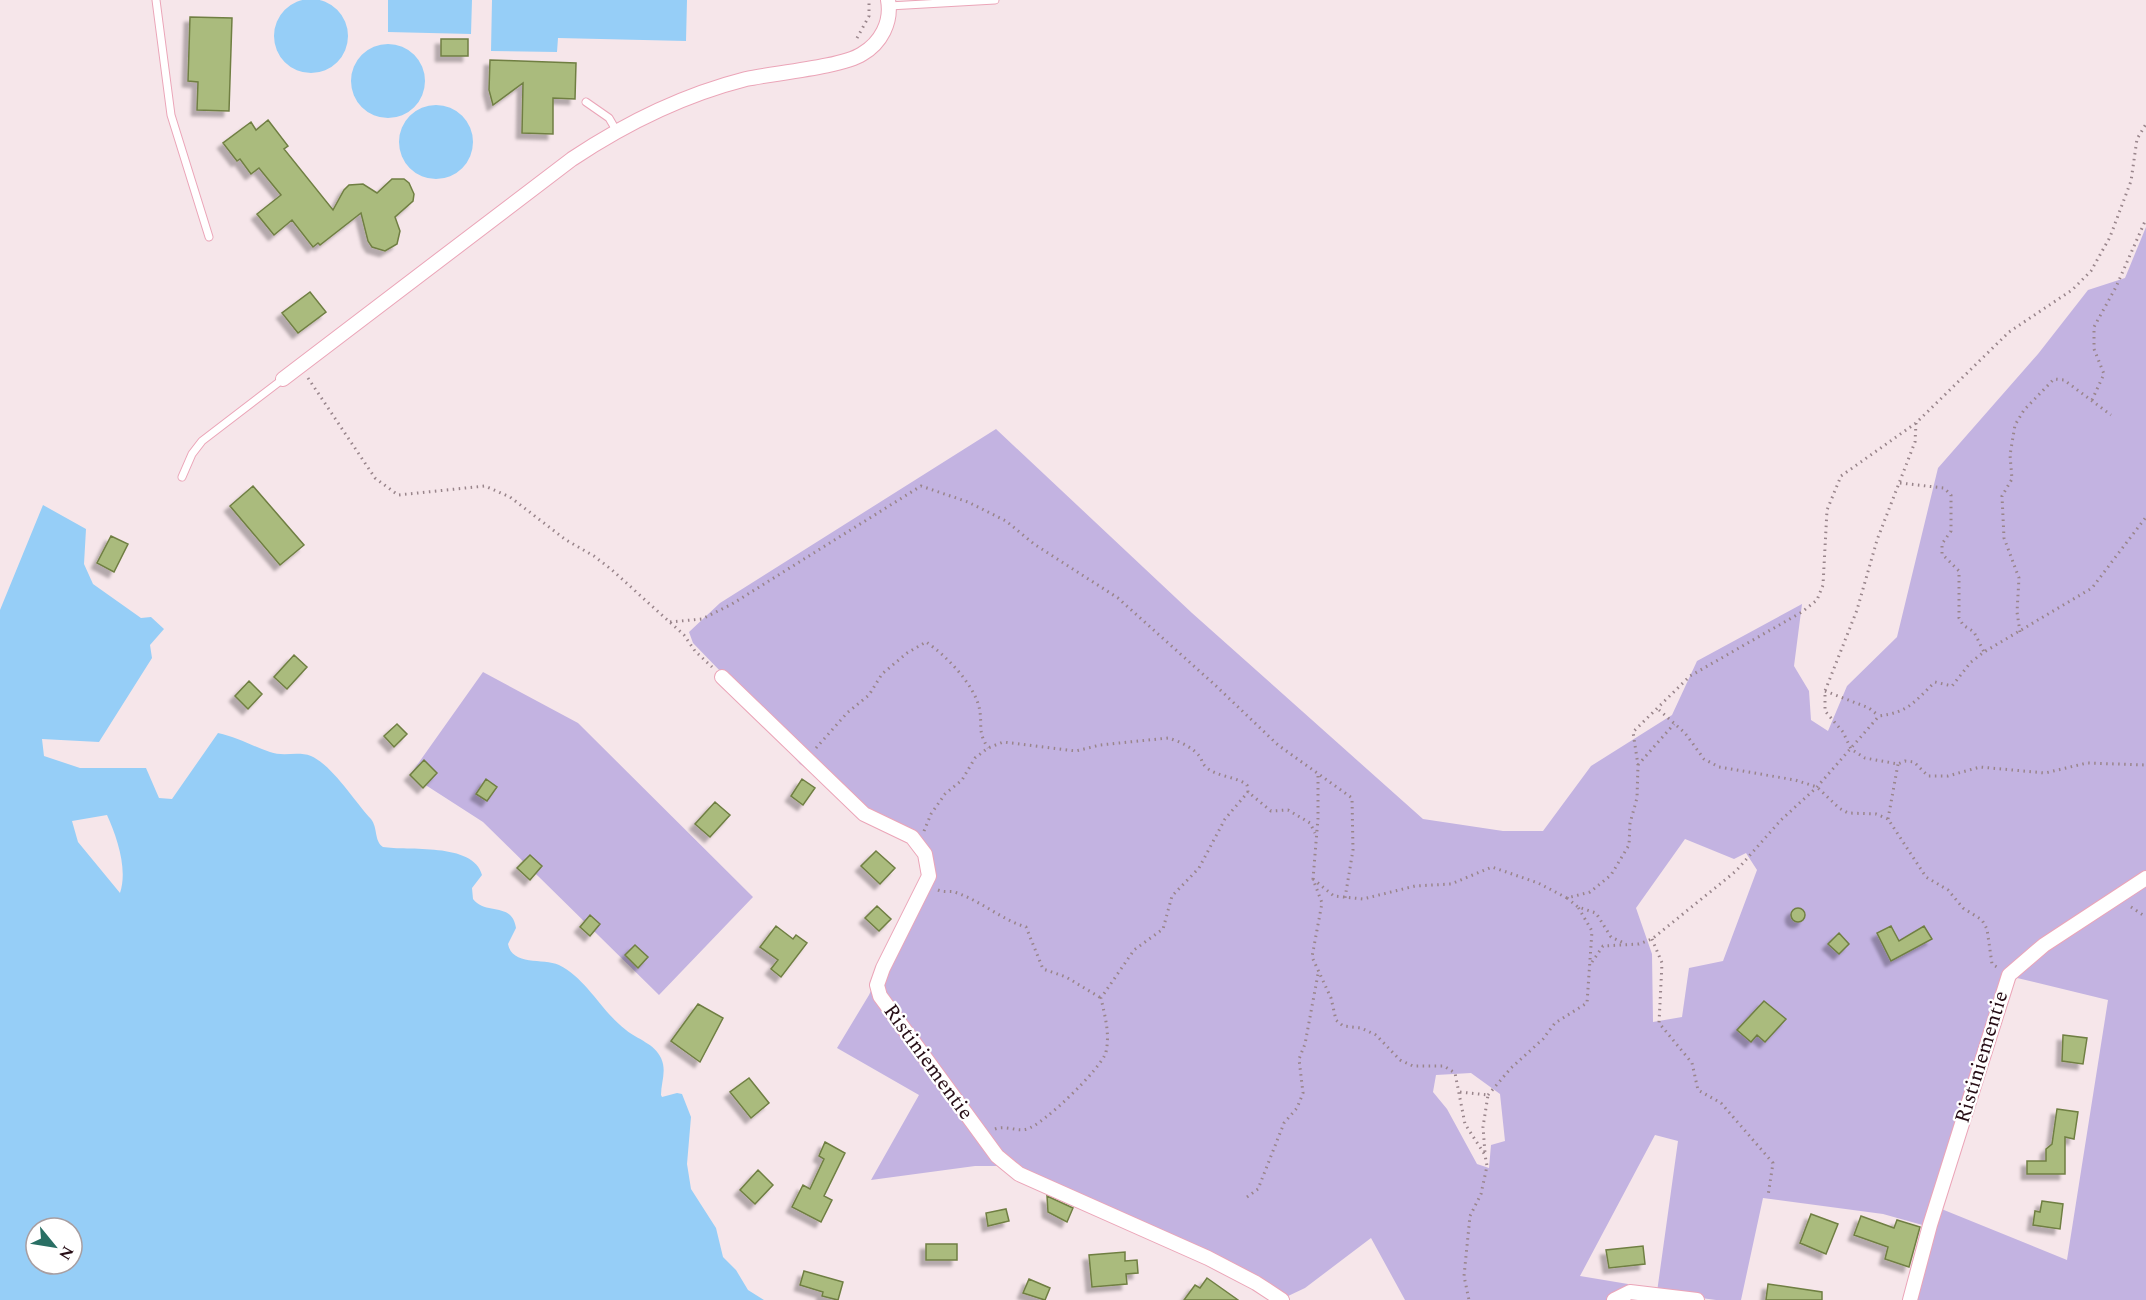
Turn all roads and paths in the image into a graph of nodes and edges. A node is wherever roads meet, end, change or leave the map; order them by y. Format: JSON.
{"nodes":[{"id":1,"x":156,"y":0,"type":"edge"},
{"id":2,"x":869,"y":0,"type":"edge"},
{"id":3,"x":995,"y":0,"type":"edge"},
{"id":4,"x":889,"y":3,"type":"edge"},
{"id":5,"x":840,"y":61,"type":"junction"},
{"id":6,"x":586,"y":102,"type":"dead end"},
{"id":7,"x":2146,"y":124,"type":"edge"},
{"id":8,"x":616,"y":130,"type":"junction"},
{"id":9,"x":2146,"y":219,"type":"edge"},
{"id":10,"x":208,"y":237,"type":"dead end"},
{"id":11,"x":300,"y":366,"type":"junction"},
{"id":12,"x":283,"y":379,"type":"joint"},
{"id":13,"x":2092,"y":400,"type":"junction"},
{"id":14,"x":2111,"y":415,"type":"dead end"},
{"id":15,"x":1916,"y":423,"type":"junction"},
{"id":16,"x":182,"y":477,"type":"dead end"},
{"id":17,"x":1900,"y":483,"type":"junction"},
{"id":18,"x":2146,"y":517,"type":"edge"},
{"id":19,"x":670,"y":622,"type":"junction"},
{"id":20,"x":2020,"y":632,"type":"junction"},
{"id":21,"x":1984,"y":652,"type":"junction"},
{"id":22,"x":722,"y":677,"type":"joint"},
{"id":23,"x":1826,"y":691,"type":"junction"},
{"id":24,"x":1658,"y":710,"type":"junction"},
{"id":25,"x":1879,"y":716,"type":"junction"},
{"id":26,"x":1674,"y":724,"type":"junction"},
{"id":27,"x":988,"y":748,"type":"junction"},
{"id":28,"x":1851,"y":749,"type":"junction"},
{"id":29,"x":806,"y":758,"type":"junction"},
{"id":30,"x":1898,"y":764,"type":"junction"},
{"id":31,"x":1638,"y":765,"type":"junction"},
{"id":32,"x":2146,"y":765,"type":"edge"},
{"id":33,"x":1318,"y":776,"type":"junction"},
{"id":34,"x":1817,"y":787,"type":"junction"},
{"id":35,"x":1248,"y":792,"type":"junction"},
{"id":36,"x":1888,"y":819,"type":"junction"},
{"id":37,"x":1316,"y":835,"type":"junction"},
{"id":38,"x":919,"y":844,"type":"junction"},
{"id":39,"x":2146,"y":878,"type":"edge"},
{"id":40,"x":1313,"y":879,"type":"junction"},
{"id":41,"x":926,"y":885,"type":"junction"},
{"id":42,"x":1345,"y":898,"type":"junction"},
{"id":43,"x":1568,"y":898,"type":"junction"},
{"id":44,"x":1578,"y":907,"type":"junction"},
{"id":45,"x":1652,"y":939,"type":"junction"},
{"id":46,"x":1627,"y":945,"type":"junction"},
{"id":47,"x":1592,"y":962,"type":"junction"},
{"id":48,"x":1318,"y":973,"type":"junction"},
{"id":49,"x":2009,"y":975,"type":"junction"},
{"id":50,"x":1101,"y":998,"type":"junction"},
{"id":51,"x":1460,"y":1092,"type":"junction"},
{"id":52,"x":1488,"y":1095,"type":"junction"},
{"id":53,"x":981,"y":1136,"type":"junction"},
{"id":54,"x":1485,"y":1155,"type":"junction"},
{"id":55,"x":1768,"y":1196,"type":"dead end"},
{"id":56,"x":1247,"y":1197,"type":"dead end"},
{"id":57,"x":1282,"y":1300,"type":"edge"},
{"id":58,"x":1468,"y":1300,"type":"edge"},
{"id":59,"x":1614,"y":1300,"type":"edge"},
{"id":60,"x":1697,"y":1300,"type":"edge"},
{"id":61,"x":1910,"y":1300,"type":"edge"}],
"edges":[{"from":1,"to":10,"type":"lane"},
{"from":2,"to":5,"type":"path"},
{"from":3,"to":4,"type":"lane"},
{"from":4,"to":5,"type":"street"},
{"from":5,"to":8,"type":"street"},
{"from":6,"to":8,"type":"lane"},
{"from":7,"to":15,"type":"path"},
{"from":8,"to":11,"type":"street"},
{"from":9,"to":13,"type":"path"},
{"from":11,"to":12,"type":"street"},
{"from":11,"to":19,"type":"path"},
{"from":12,"to":16,"type":"lane"},
{"from":13,"to":14,"type":"path"},
{"from":13,"to":20,"type":"path"},
{"from":15,"to":17,"type":"path"},
{"from":15,"to":24,"type":"path"},
{"from":17,"to":21,"type":"path"},
{"from":17,"to":23,"type":"path"},
{"from":18,"to":20,"type":"path"},
{"from":19,"to":22,"type":"path"},
{"from":19,"to":33,"type":"path"},
{"from":20,"to":21,"type":"path"},
{"from":21,"to":25,"type":"path"},
{"from":22,"to":29,"type":"street"},
{"from":23,"to":25,"type":"path"},
{"from":23,"to":28,"type":"path"},
{"from":24,"to":26,"type":"path"},
{"from":24,"to":31,"type":"path"},
{"from":25,"to":28,"type":"path"},
{"from":26,"to":31,"type":"path"},
{"from":26,"to":34,"type":"path"},
{"from":27,"to":29,"type":"path"},
{"from":27,"to":35,"type":"path"},
{"from":27,"to":38,"type":"path"},
{"from":28,"to":30,"type":"path"},
{"from":28,"to":34,"type":"path"},
{"from":29,"to":38,"type":"street"},
{"from":30,"to":32,"type":"path"},
{"from":30,"to":36,"type":"path"},
{"from":31,"to":43,"type":"path"},
{"from":33,"to":37,"type":"path"},
{"from":33,"to":42,"type":"path"},
{"from":34,"to":36,"type":"path"},
{"from":34,"to":45,"type":"path"},
{"from":35,"to":37,"type":"path"},
{"from":35,"to":50,"type":"path"},
{"from":36,"to":49,"type":"path"},
{"from":37,"to":40,"type":"path"},
{"from":38,"to":41,"type":"street"},
{"from":39,"to":49,"type":"street","name":"Ristiniementie"},
{"from":40,"to":42,"type":"path"},
{"from":40,"to":48,"type":"path"},
{"from":41,"to":50,"type":"path"},
{"from":41,"to":53,"type":"street","name":"Ristiniementie"},
{"from":42,"to":43,"type":"path"},
{"from":43,"to":44,"type":"path"},
{"from":44,"to":46,"type":"path"},
{"from":44,"to":47,"type":"path"},
{"from":45,"to":46,"type":"path"},
{"from":45,"to":55,"type":"path"},
{"from":46,"to":47,"type":"path"},
{"from":47,"to":52,"type":"path"},
{"from":48,"to":51,"type":"path"},
{"from":48,"to":56,"type":"path"},
{"from":49,"to":61,"type":"street","name":"Ristiniementie"},
{"from":50,"to":53,"type":"path"},
{"from":51,"to":52,"type":"path"},
{"from":51,"to":54,"type":"path"},
{"from":52,"to":54,"type":"path"},
{"from":53,"to":57,"type":"street","name":"Ristiniementie"},
{"from":54,"to":58,"type":"path"},
{"from":59,"to":60,"type":"street"}]}
